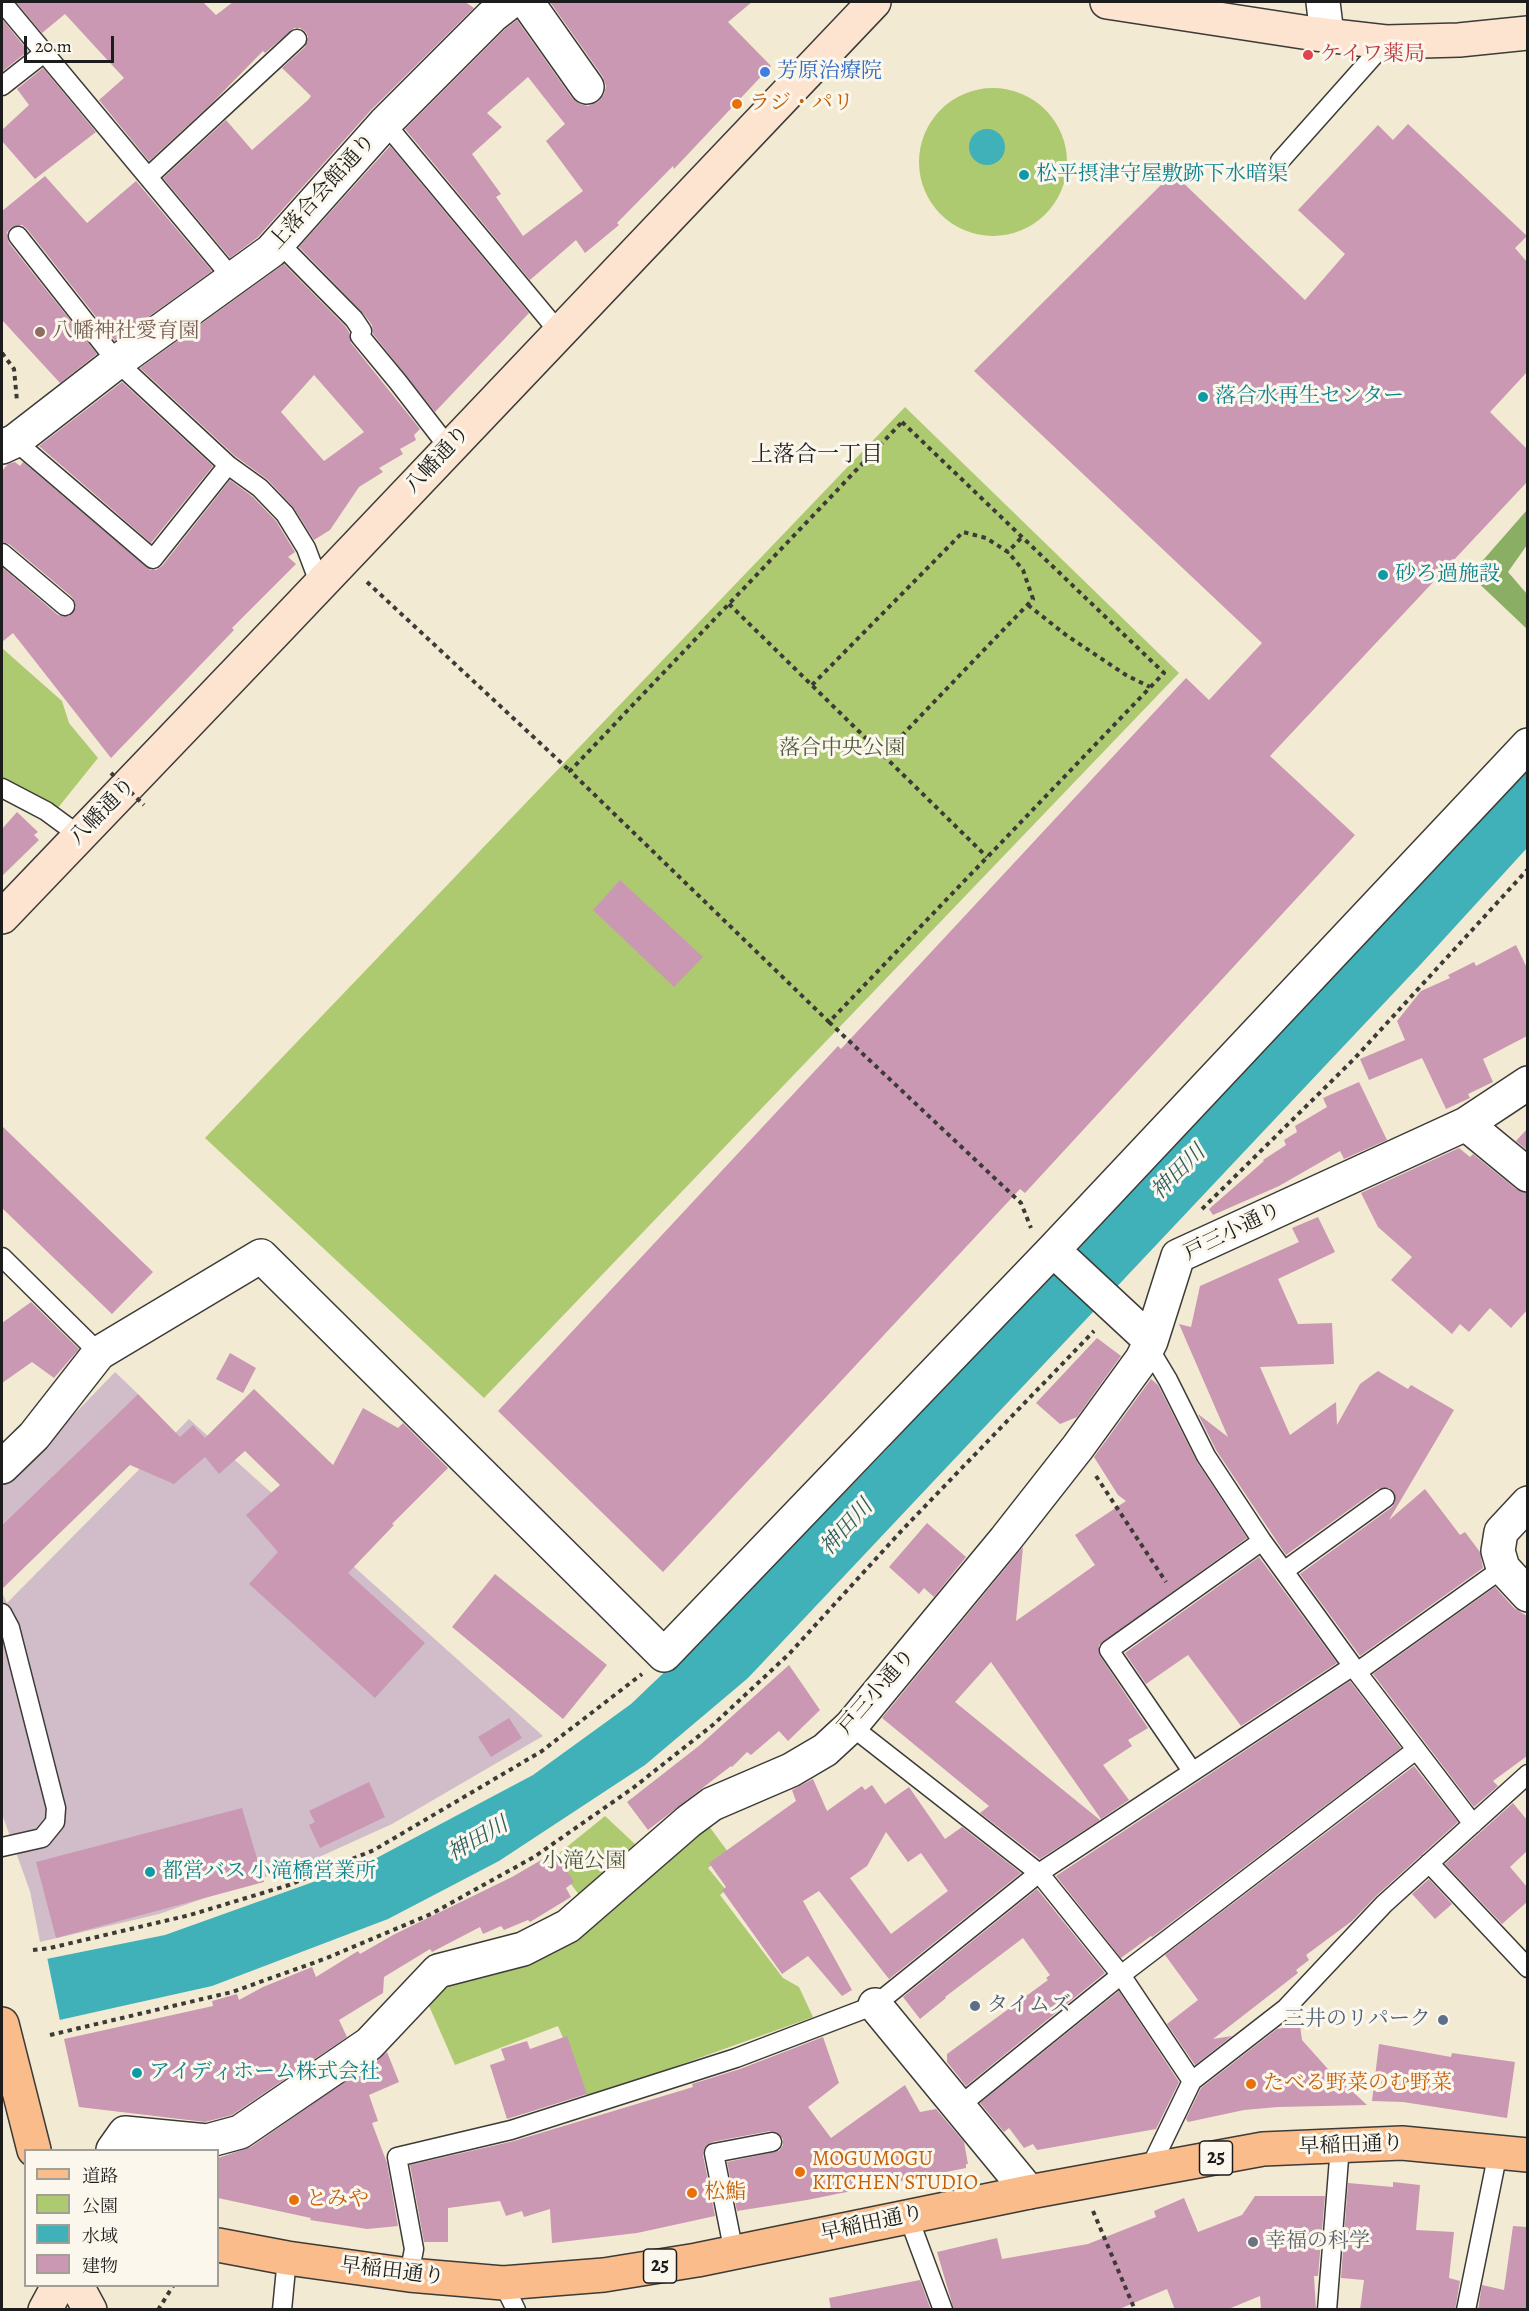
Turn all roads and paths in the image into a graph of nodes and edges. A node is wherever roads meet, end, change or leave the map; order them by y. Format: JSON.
{"nodes":[{"id":1,"x":2,"y":2,"type":"edge"},
{"id":2,"x":527,"y":2,"type":"edge"},
{"id":3,"x":874,"y":2,"type":"edge"},
{"id":4,"x":1107,"y":2,"type":"edge"},
{"id":5,"x":1323,"y":2,"type":"edge"},
{"id":6,"x":493,"y":6,"type":"edge"},
{"id":7,"x":1527,"y":33,"type":"edge"},
{"id":8,"x":1327,"y":35,"type":"junction"},
{"id":9,"x":297,"y":39,"type":"dead end"},
{"id":10,"x":1386,"y":42,"type":"junction"},
{"id":11,"x":44,"y":53,"type":"junction"},
{"id":12,"x":2,"y":86,"type":"edge"},
{"id":13,"x":587,"y":87,"type":"dead end"},
{"id":14,"x":385,"y":123,"type":"junction"},
{"id":15,"x":1280,"y":161,"type":"dead end"},
{"id":16,"x":148,"y":177,"type":"junction"},
{"id":17,"x":18,"y":236,"type":"dead end"},
{"id":18,"x":279,"y":243,"type":"junction"},
{"id":19,"x":233,"y":279,"type":"junction"},
{"id":20,"x":559,"y":332,"type":"junction"},
{"id":21,"x":2,"y":353,"type":"edge"},
{"id":22,"x":117,"y":362,"type":"junction"},
{"id":23,"x":11,"y":440,"type":"edge"},
{"id":24,"x":448,"y":448,"type":"junction"},
{"id":25,"x":228,"y":465,"type":"junction"},
{"id":26,"x":1022,"y":537,"type":"junction"},
{"id":27,"x":1008,"y":552,"type":"junction"},
{"id":28,"x":2,"y":553,"type":"edge"},
{"id":29,"x":363,"y":578,"type":"dead end"},
{"id":30,"x":320,"y":585,"type":"junction"},
{"id":31,"x":729,"y":604,"type":"junction"},
{"id":32,"x":1028,"y":605,"type":"junction"},
{"id":33,"x":65,"y":606,"type":"dead end"},
{"id":34,"x":812,"y":685,"type":"junction"},
{"id":35,"x":1150,"y":687,"type":"junction"},
{"id":36,"x":1527,"y":746,"type":"edge"},
{"id":37,"x":883,"y":755,"type":"junction"},
{"id":38,"x":570,"y":771,"type":"junction"},
{"id":39,"x":111,"y":773,"type":"dead end"},
{"id":40,"x":2,"y":788,"type":"edge"},
{"id":41,"x":144,"y":805,"type":"dead end"},
{"id":42,"x":80,"y":836,"type":"junction"},
{"id":43,"x":987,"y":857,"type":"junction"},
{"id":44,"x":1527,"y":869,"type":"edge"},
{"id":45,"x":2,"y":917,"type":"edge"},
{"id":46,"x":829,"y":1022,"type":"junction"},
{"id":47,"x":1527,"y":1083,"type":"edge"},
{"id":48,"x":1466,"y":1124,"type":"junction"},
{"id":49,"x":1527,"y":1175,"type":"edge"},
{"id":50,"x":1201,"y":1210,"type":"dead end"},
{"id":51,"x":1051,"y":1248,"type":"junction"},
{"id":52,"x":2,"y":1257,"type":"edge"},
{"id":53,"x":1111,"y":1303,"type":"junction"},
{"id":54,"x":1149,"y":1345,"type":"junction"},
{"id":55,"x":99,"y":1353,"type":"junction"},
{"id":56,"x":1078,"y":1448,"type":"junction"},
{"id":57,"x":2,"y":1467,"type":"edge"},
{"id":58,"x":1385,"y":1498,"type":"dead end"},
{"id":59,"x":1527,"y":1503,"type":"edge"},
{"id":60,"x":1262,"y":1541,"type":"junction"},
{"id":61,"x":1503,"y":1568,"type":"junction"},
{"id":62,"x":1284,"y":1571,"type":"junction"},
{"id":63,"x":1527,"y":1595,"type":"edge"},
{"id":64,"x":1178,"y":1600,"type":"junction"},
{"id":65,"x":2,"y":1613,"type":"edge"},
{"id":66,"x":664,"y":1655,"type":"junction"},
{"id":67,"x":1355,"y":1669,"type":"junction"},
{"id":68,"x":851,"y":1726,"type":"junction"},
{"id":69,"x":1416,"y":1750,"type":"junction"},
{"id":70,"x":1192,"y":1771,"type":"junction"},
{"id":71,"x":1527,"y":1774,"type":"edge"},
{"id":72,"x":1473,"y":1824,"type":"junction"},
{"id":73,"x":2,"y":1847,"type":"edge"},
{"id":74,"x":1429,"y":1863,"type":"junction"},
{"id":75,"x":1039,"y":1873,"type":"junction"},
{"id":76,"x":33,"y":1950,"type":"dead end"},
{"id":77,"x":1527,"y":1968,"type":"edge"},
{"id":78,"x":1121,"y":1975,"type":"junction"},
{"id":79,"x":875,"y":2005,"type":"junction"},
{"id":80,"x":2,"y":2026,"type":"edge"},
{"id":81,"x":50,"y":2035,"type":"dead end"},
{"id":82,"x":1192,"y":2081,"type":"junction"},
{"id":83,"x":9,"y":2087,"type":"edge"},
{"id":84,"x":958,"y":2107,"type":"junction"},
{"id":85,"x":772,"y":2142,"type":"dead end"},
{"id":86,"x":1340,"y":2146,"type":"junction"},
{"id":87,"x":33,"y":2149,"type":"edge"},
{"id":88,"x":113,"y":2149,"type":"edge"},
{"id":89,"x":1513,"y":2154,"type":"edge"},
{"id":90,"x":1149,"y":2170,"type":"junction"},
{"id":91,"x":1081,"y":2182,"type":"junction"},
{"id":92,"x":1029,"y":2193,"type":"junction"},
{"id":93,"x":908,"y":2216,"type":"junction"},
{"id":94,"x":219,"y":2245,"type":"edge"},
{"id":95,"x":734,"y":2253,"type":"junction"},
{"id":96,"x":287,"y":2258,"type":"junction"},
{"id":97,"x":409,"y":2276,"type":"junction"},
{"id":98,"x":57,"y":2287,"type":"edge"},
{"id":99,"x":78,"y":2287,"type":"edge"},
{"id":100,"x":173,"y":2287,"type":"edge"},
{"id":101,"x":510,"y":2296,"type":"edge"},
{"id":102,"x":45,"y":2310,"type":"edge"},
{"id":103,"x":90,"y":2310,"type":"edge"},
{"id":104,"x":158,"y":2310,"type":"edge"},
{"id":105,"x":282,"y":2310,"type":"edge"},
{"id":106,"x":943,"y":2310,"type":"edge"},
{"id":107,"x":1135,"y":2310,"type":"edge"},
{"id":108,"x":1327,"y":2310,"type":"edge"},
{"id":109,"x":1466,"y":2310,"type":"edge"}],
"edges":[{"from":1,"to":11,"type":"lane"},
{"from":2,"to":13,"type":"street"},
{"from":3,"to":20,"type":"street","name":"八幡通り"},
{"from":4,"to":8,"type":"street"},
{"from":5,"to":8,"type":"street"},
{"from":6,"to":14,"type":"street","name":"上落合会館通り"},
{"from":7,"to":10,"type":"street"},
{"from":8,"to":10,"type":"street"},
{"from":9,"to":16,"type":"lane"},
{"from":10,"to":15,"type":"lane"},
{"from":11,"to":12,"type":"lane"},
{"from":11,"to":16,"type":"lane"},
{"from":14,"to":18,"type":"street","name":"上落合会館通り"},
{"from":14,"to":20,"type":"lane"},
{"from":16,"to":19,"type":"lane"},
{"from":17,"to":22,"type":"lane"},
{"from":18,"to":19,"type":"street","name":"上落合会館通り"},
{"from":18,"to":24,"type":"lane"},
{"from":19,"to":22,"type":"street","name":"上落合会館通り"},
{"from":20,"to":24,"type":"street","name":"八幡通り"},
{"from":21,"to":23,"type":"path"},
{"from":22,"to":23,"type":"street","name":"上落合会館通り"},
{"from":22,"to":25,"type":"lane"},
{"from":23,"to":25,"type":"lane"},
{"from":24,"to":30,"type":"street","name":"八幡通り"},
{"from":25,"to":30,"type":"lane"},
{"from":26,"to":27,"type":"path"},
{"from":26,"to":31,"type":"path"},
{"from":26,"to":35,"type":"path"},
{"from":27,"to":32,"type":"path"},
{"from":27,"to":34,"type":"path"},
{"from":28,"to":33,"type":"lane"},
{"from":29,"to":38,"type":"path"},
{"from":30,"to":42,"type":"street","name":"八幡通り"},
{"from":31,"to":34,"type":"path"},
{"from":31,"to":38,"type":"path"},
{"from":32,"to":35,"type":"path"},
{"from":32,"to":37,"type":"path"},
{"from":34,"to":37,"type":"path"},
{"from":35,"to":43,"type":"path"},
{"from":36,"to":51,"type":"street"},
{"from":37,"to":43,"type":"path"},
{"from":38,"to":46,"type":"path"},
{"from":39,"to":41,"type":"path","bridge":true},
{"from":40,"to":42,"type":"lane"},
{"from":42,"to":45,"type":"street","name":"八幡通り"},
{"from":43,"to":46,"type":"path"},
{"from":44,"to":50,"type":"path"},
{"from":46,"to":51,"type":"path"},
{"from":47,"to":48,"type":"street","name":"戸三小通り"},
{"from":48,"to":49,"type":"street"},
{"from":48,"to":54,"type":"street","name":"戸三小通り"},
{"from":51,"to":53,"type":"street"},
{"from":51,"to":66,"type":"street"},
{"from":52,"to":55,"type":"lane"},
{"from":53,"to":54,"type":"street"},
{"from":53,"to":81,"type":"path"},
{"from":54,"to":56,"type":"street","name":"戸三小通り"},
{"from":54,"to":60,"type":"lane"},
{"from":55,"to":57,"type":"street"},
{"from":55,"to":66,"type":"street"},
{"from":56,"to":64,"type":"path"},
{"from":56,"to":68,"type":"street","name":"戸三小通り"},
{"from":58,"to":62,"type":"lane"},
{"from":59,"to":61,"type":"street"},
{"from":60,"to":62,"type":"lane"},
{"from":60,"to":64,"type":"lane"},
{"from":61,"to":63,"type":"street"},
{"from":61,"to":67,"type":"lane"},
{"from":62,"to":67,"type":"lane"},
{"from":64,"to":70,"type":"lane"},
{"from":65,"to":73,"type":"lane"},
{"from":66,"to":76,"type":"path"},
{"from":67,"to":69,"type":"lane"},
{"from":67,"to":70,"type":"lane"},
{"from":68,"to":75,"type":"lane"},
{"from":68,"to":88,"type":"street","name":"戸三小通り"},
{"from":69,"to":72,"type":"lane"},
{"from":69,"to":78,"type":"lane"},
{"from":70,"to":75,"type":"lane"},
{"from":71,"to":72,"type":"lane"},
{"from":72,"to":74,"type":"lane"},
{"from":74,"to":77,"type":"lane"},
{"from":74,"to":82,"type":"lane"},
{"from":75,"to":78,"type":"lane"},
{"from":75,"to":79,"type":"lane"},
{"from":78,"to":82,"type":"lane"},
{"from":78,"to":84,"type":"lane"},
{"from":79,"to":84,"type":"street"},
{"from":79,"to":97,"type":"lane"},
{"from":80,"to":83,"type":"main road"},
{"from":82,"to":90,"type":"lane"},
{"from":83,"to":87,"type":"main road"},
{"from":84,"to":92,"type":"street"},
{"from":85,"to":95,"type":"lane"},
{"from":86,"to":89,"type":"main road","name":"早稲田通り","number":"25"},
{"from":86,"to":90,"type":"main road","name":"早稲田通り","number":"25"},
{"from":86,"to":108,"type":"lane"},
{"from":89,"to":109,"type":"lane"},
{"from":90,"to":91,"type":"main road","name":"早稲田通り","number":"25"},
{"from":91,"to":92,"type":"main road","name":"早稲田通り","number":"25"},
{"from":91,"to":107,"type":"path"},
{"from":92,"to":93,"type":"main road","name":"早稲田通り","number":"25"},
{"from":93,"to":95,"type":"main road","name":"早稲田通り","number":"25"},
{"from":93,"to":106,"type":"lane"},
{"from":94,"to":96,"type":"main road","name":"早稲田通り","number":"25"},
{"from":95,"to":101,"type":"main road","name":"早稲田通り","number":"25"},
{"from":96,"to":97,"type":"main road","name":"早稲田通り","number":"25"},
{"from":96,"to":105,"type":"lane"},
{"from":97,"to":101,"type":"main road","name":"早稲田通り","number":"25"},
{"from":98,"to":102,"type":"street"},
{"from":99,"to":103,"type":"street"},
{"from":100,"to":104,"type":"path"}]}
